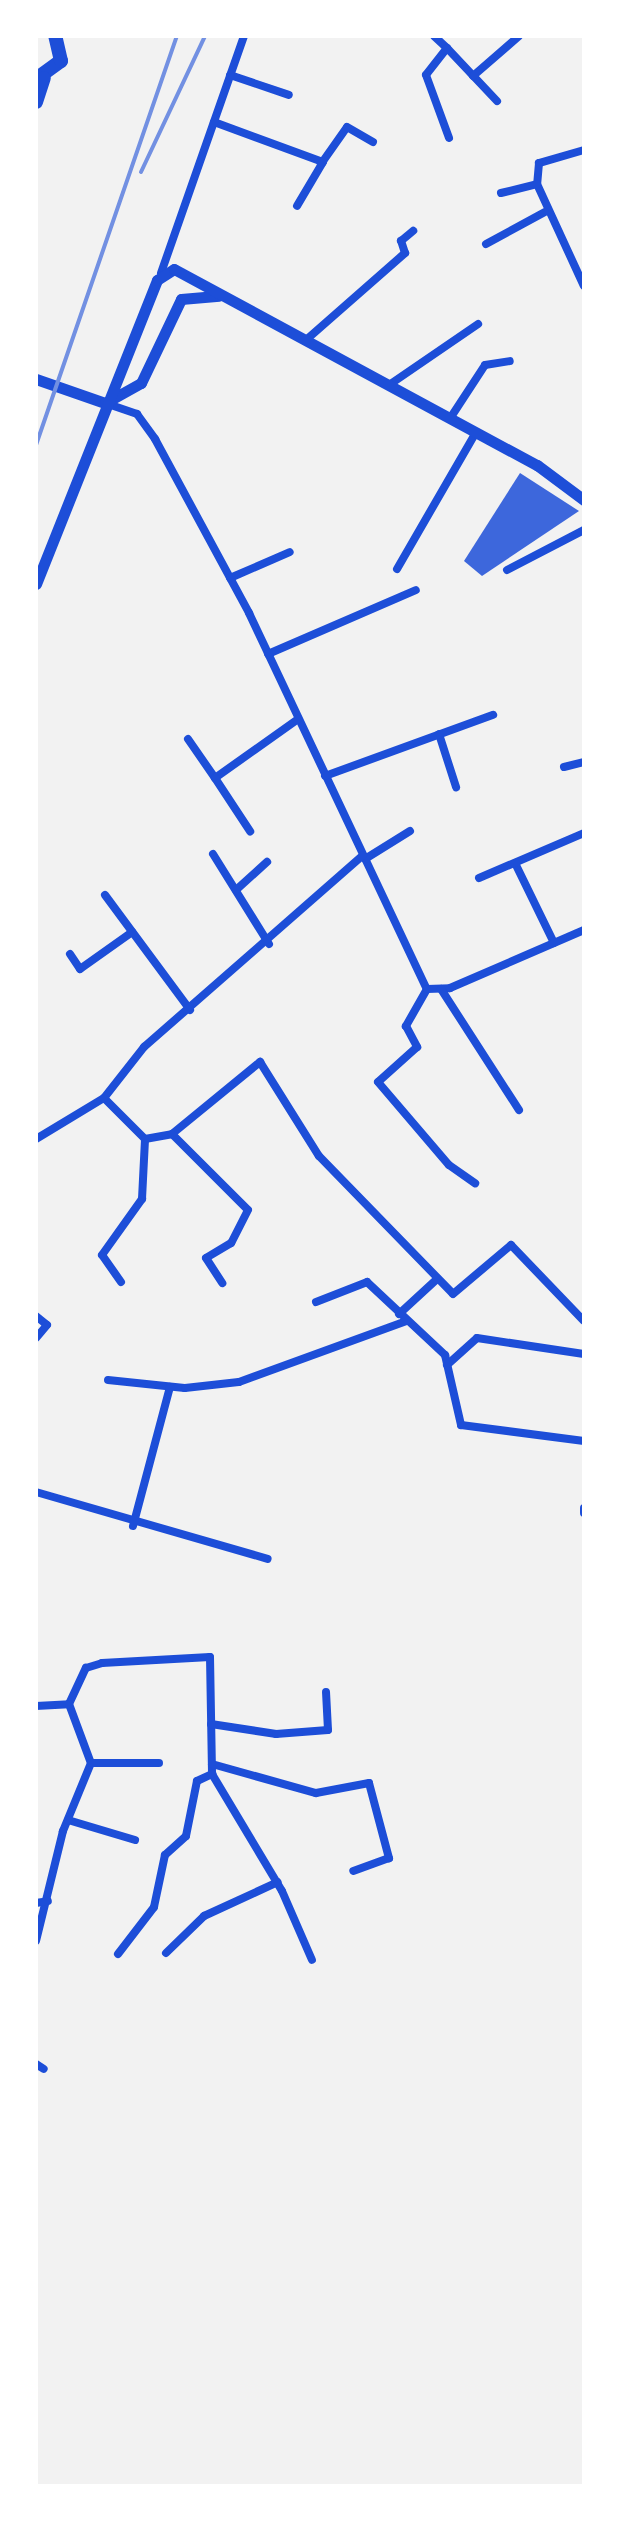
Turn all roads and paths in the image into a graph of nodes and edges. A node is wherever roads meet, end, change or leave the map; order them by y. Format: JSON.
{"nodes":[{"id":1,"x":244,"y":36,"type":"edge"},
{"id":2,"x":434,"y":36,"type":"edge"},
{"id":3,"x":519,"y":36,"type":"edge"},
{"id":4,"x":56,"y":37,"type":"edge"},
{"id":5,"x":447,"y":48,"type":"junction"},
{"id":6,"x":230,"y":75,"type":"junction"},
{"id":7,"x":473,"y":76,"type":"junction"},
{"id":8,"x":40,"y":78,"type":"edge"},
{"id":9,"x":289,"y":95,"type":"dead end"},
{"id":10,"x":497,"y":101,"type":"dead end"},
{"id":11,"x":36,"y":102,"type":"edge"},
{"id":12,"x":214,"y":122,"type":"junction"},
{"id":13,"x":449,"y":138,"type":"dead end"},
{"id":14,"x":373,"y":142,"type":"dead end"},
{"id":15,"x":584,"y":150,"type":"edge"},
{"id":16,"x":321,"y":165,"type":"junction"},
{"id":17,"x":537,"y":184,"type":"junction"},
{"id":18,"x":501,"y":193,"type":"dead end"},
{"id":19,"x":297,"y":206,"type":"dead end"},
{"id":20,"x":545,"y":212,"type":"junction"},
{"id":21,"x":413,"y":231,"type":"dead end"},
{"id":22,"x":486,"y":244,"type":"dead end"},
{"id":23,"x":161,"y":273,"type":"junction"},
{"id":24,"x":584,"y":286,"type":"edge"},
{"id":25,"x":219,"y":296,"type":"junction"},
{"id":26,"x":478,"y":324,"type":"dead end"},
{"id":27,"x":306,"y":340,"type":"junction"},
{"id":28,"x":510,"y":361,"type":"dead end"},
{"id":29,"x":36,"y":379,"type":"edge"},
{"id":30,"x":389,"y":385,"type":"junction"},
{"id":31,"x":105,"y":403,"type":"junction"},
{"id":32,"x":451,"y":417,"type":"junction"},
{"id":33,"x":476,"y":432,"type":"junction"},
{"id":34,"x":584,"y":500,"type":"edge"},
{"id":35,"x":584,"y":530,"type":"edge"},
{"id":36,"x":290,"y":552,"type":"dead end"},
{"id":37,"x":397,"y":569,"type":"dead end"},
{"id":38,"x":507,"y":570,"type":"dead end"},
{"id":39,"x":230,"y":578,"type":"junction"},
{"id":40,"x":36,"y":584,"type":"edge"},
{"id":41,"x":416,"y":590,"type":"dead end"},
{"id":42,"x":268,"y":654,"type":"junction"},
{"id":43,"x":493,"y":715,"type":"dead end"},
{"id":44,"x":298,"y":719,"type":"junction"},
{"id":45,"x":439,"y":734,"type":"junction"},
{"id":46,"x":188,"y":739,"type":"dead end"},
{"id":47,"x":584,"y":762,"type":"edge"},
{"id":48,"x":564,"y":767,"type":"dead end"},
{"id":49,"x":325,"y":776,"type":"junction"},
{"id":50,"x":215,"y":778,"type":"junction"},
{"id":51,"x":456,"y":787,"type":"dead end"},
{"id":52,"x":250,"y":831,"type":"dead end"},
{"id":53,"x":410,"y":831,"type":"dead end"},
{"id":54,"x":584,"y":833,"type":"edge"},
{"id":55,"x":213,"y":854,"type":"dead end"},
{"id":56,"x":364,"y":857,"type":"junction"},
{"id":57,"x":267,"y":862,"type":"dead end"},
{"id":58,"x":515,"y":863,"type":"junction"},
{"id":59,"x":479,"y":878,"type":"dead end"},
{"id":60,"x":236,"y":890,"type":"junction"},
{"id":61,"x":105,"y":895,"type":"dead end"},
{"id":62,"x":584,"y":930,"type":"edge"},
{"id":63,"x":132,"y":932,"type":"junction"},
{"id":64,"x":554,"y":943,"type":"junction"},
{"id":65,"x":269,"y":944,"type":"junction"},
{"id":66,"x":70,"y":954,"type":"dead end"},
{"id":67,"x":427,"y":989,"type":"junction"},
{"id":68,"x":441,"y":989,"type":"junction"},
{"id":69,"x":190,"y":1010,"type":"junction"},
{"id":70,"x":104,"y":1098,"type":"junction"},
{"id":71,"x":519,"y":1110,"type":"dead end"},
{"id":72,"x":172,"y":1134,"type":"junction"},
{"id":73,"x":36,"y":1139,"type":"edge"},
{"id":74,"x":145,"y":1139,"type":"junction"},
{"id":75,"x":475,"y":1183,"type":"dead end"},
{"id":76,"x":437,"y":1279,"type":"junction"},
{"id":77,"x":121,"y":1282,"type":"dead end"},
{"id":78,"x":222,"y":1283,"type":"dead end"},
{"id":79,"x":316,"y":1302,"type":"dead end"},
{"id":80,"x":399,"y":1314,"type":"junction"},
{"id":81,"x":36,"y":1316,"type":"edge"},
{"id":82,"x":407,"y":1321,"type":"junction"},
{"id":83,"x":584,"y":1321,"type":"edge"},
{"id":84,"x":36,"y":1338,"type":"edge"},
{"id":85,"x":584,"y":1354,"type":"edge"},
{"id":86,"x":447,"y":1365,"type":"junction"},
{"id":87,"x":108,"y":1380,"type":"dead end"},
{"id":88,"x":170,"y":1387,"type":"junction"},
{"id":89,"x":584,"y":1441,"type":"edge"},
{"id":90,"x":36,"y":1492,"type":"edge"},
{"id":91,"x":133,"y":1526,"type":"junction"},
{"id":92,"x":268,"y":1559,"type":"dead end"},
{"id":93,"x":326,"y":1692,"type":"dead end"},
{"id":94,"x":69,"y":1704,"type":"junction"},
{"id":95,"x":36,"y":1706,"type":"edge"},
{"id":96,"x":211,"y":1724,"type":"junction"},
{"id":97,"x":91,"y":1763,"type":"junction"},
{"id":98,"x":159,"y":1763,"type":"dead end"},
{"id":99,"x":212,"y":1764,"type":"junction"},
{"id":100,"x":212,"y":1774,"type":"junction"},
{"id":101,"x":68,"y":1820,"type":"junction"},
{"id":102,"x":135,"y":1840,"type":"dead end"},
{"id":103,"x":353,"y":1871,"type":"dead end"},
{"id":104,"x":278,"y":1882,"type":"junction"},
{"id":105,"x":48,"y":1901,"type":"junction"},
{"id":106,"x":36,"y":1903,"type":"edge"},
{"id":107,"x":36,"y":1941,"type":"edge"},
{"id":108,"x":166,"y":1953,"type":"dead end"},
{"id":109,"x":118,"y":1954,"type":"dead end"},
{"id":110,"x":312,"y":1960,"type":"dead end"}],
"edges":[{"from":1,"to":6,"type":"street"},
{"from":2,"to":5,"type":"street"},
{"from":3,"to":7,"type":"street"},
{"from":4,"to":8,"type":"main road"},
{"from":5,"to":7,"type":"street"},
{"from":5,"to":13,"type":"street"},
{"from":6,"to":9,"type":"street"},
{"from":6,"to":12,"type":"street"},
{"from":7,"to":10,"type":"street"},
{"from":8,"to":11,"type":"main road"},
{"from":12,"to":16,"type":"street"},
{"from":12,"to":23,"type":"street"},
{"from":14,"to":16,"type":"street"},
{"from":15,"to":17,"type":"street"},
{"from":16,"to":19,"type":"street"},
{"from":17,"to":18,"type":"street"},
{"from":17,"to":20,"type":"street"},
{"from":20,"to":22,"type":"street"},
{"from":20,"to":24,"type":"street"},
{"from":21,"to":27,"type":"street"},
{"from":23,"to":25,"type":"street"},
{"from":23,"to":31,"type":"street"},
{"from":25,"to":27,"type":"street"},
{"from":25,"to":31,"type":"street"},
{"from":26,"to":30,"type":"street"},
{"from":27,"to":30,"type":"street"},
{"from":28,"to":32,"type":"street"},
{"from":29,"to":31,"type":"street"},
{"from":30,"to":32,"type":"street"},
{"from":31,"to":39,"type":"street"},
{"from":31,"to":40,"type":"street"},
{"from":32,"to":33,"type":"street"},
{"from":33,"to":34,"type":"street"},
{"from":33,"to":37,"type":"street"},
{"from":35,"to":38,"type":"street"},
{"from":36,"to":39,"type":"street"},
{"from":39,"to":42,"type":"street"},
{"from":41,"to":42,"type":"street"},
{"from":42,"to":44,"type":"street"},
{"from":43,"to":45,"type":"street"},
{"from":44,"to":49,"type":"street"},
{"from":44,"to":50,"type":"street"},
{"from":45,"to":49,"type":"street"},
{"from":45,"to":51,"type":"street"},
{"from":46,"to":50,"type":"street"},
{"from":47,"to":48,"type":"street"},
{"from":49,"to":56,"type":"street"},
{"from":50,"to":52,"type":"street"},
{"from":53,"to":56,"type":"street"},
{"from":54,"to":58,"type":"street"},
{"from":55,"to":60,"type":"street"},
{"from":56,"to":65,"type":"street"},
{"from":56,"to":67,"type":"street"},
{"from":57,"to":60,"type":"street"},
{"from":58,"to":59,"type":"street"},
{"from":58,"to":64,"type":"street"},
{"from":60,"to":65,"type":"street"},
{"from":61,"to":63,"type":"street"},
{"from":62,"to":64,"type":"street"},
{"from":63,"to":66,"type":"street"},
{"from":63,"to":69,"type":"street"},
{"from":64,"to":68,"type":"street"},
{"from":65,"to":69,"type":"street"},
{"from":67,"to":68,"type":"street"},
{"from":67,"to":75,"type":"street"},
{"from":68,"to":71,"type":"street"},
{"from":69,"to":70,"type":"street"},
{"from":70,"to":73,"type":"street"},
{"from":70,"to":74,"type":"street"},
{"from":72,"to":74,"type":"street"},
{"from":72,"to":76,"type":"street"},
{"from":72,"to":78,"type":"street"},
{"from":74,"to":77,"type":"street"},
{"from":76,"to":80,"type":"street"},
{"from":76,"to":83,"type":"street"},
{"from":79,"to":80,"type":"street"},
{"from":80,"to":82,"type":"street"},
{"from":81,"to":84,"type":"street"},
{"from":82,"to":86,"type":"street"},
{"from":82,"to":88,"type":"street"},
{"from":85,"to":86,"type":"street"},
{"from":86,"to":89,"type":"street"},
{"from":87,"to":88,"type":"street"},
{"from":88,"to":91,"type":"street"},
{"from":90,"to":91,"type":"street"},
{"from":91,"to":92,"type":"street"},
{"from":93,"to":96,"type":"street"},
{"from":94,"to":95,"type":"street"},
{"from":94,"to":96,"type":"street"},
{"from":94,"to":97,"type":"street"},
{"from":96,"to":99,"type":"street"},
{"from":97,"to":98,"type":"street"},
{"from":97,"to":101,"type":"street"},
{"from":99,"to":100,"type":"street"},
{"from":99,"to":103,"type":"street"},
{"from":100,"to":104,"type":"street"},
{"from":100,"to":109,"type":"street"},
{"from":101,"to":102,"type":"street"},
{"from":101,"to":105,"type":"street"},
{"from":104,"to":108,"type":"street"},
{"from":104,"to":110,"type":"street"},
{"from":105,"to":106,"type":"street"},
{"from":105,"to":107,"type":"street"}]}
